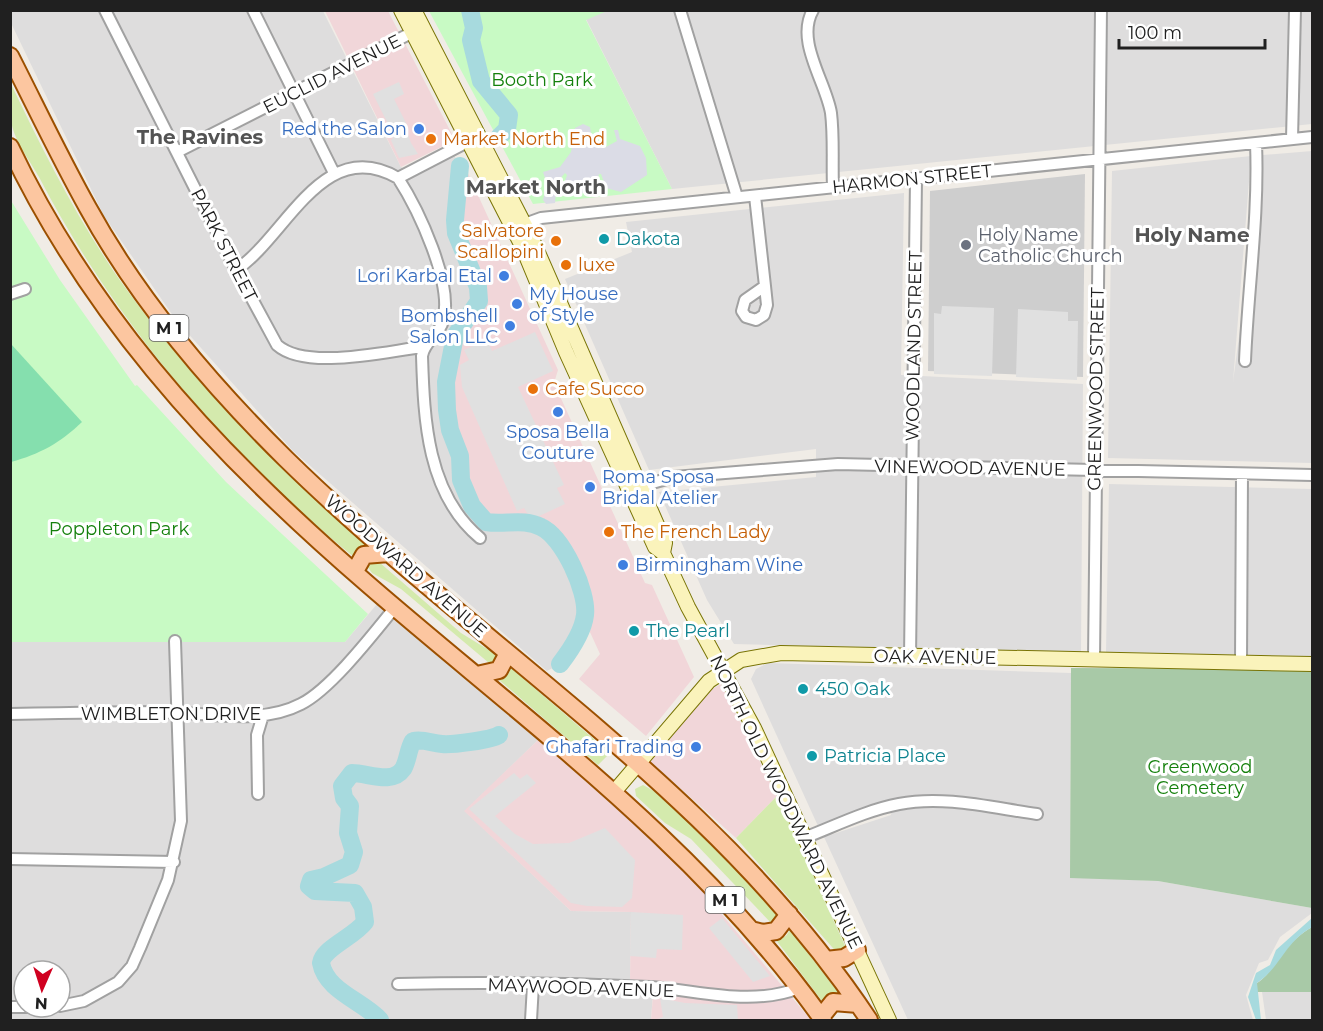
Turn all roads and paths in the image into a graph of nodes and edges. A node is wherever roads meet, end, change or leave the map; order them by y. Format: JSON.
{"nodes":[{"id":1,"x":105,"y":10,"type":"edge"},
{"id":2,"x":253,"y":10,"type":"edge"},
{"id":3,"x":401,"y":10,"type":"edge"},
{"id":4,"x":414,"y":10,"type":"edge"},
{"id":5,"x":680,"y":10,"type":"edge"},
{"id":6,"x":813,"y":10,"type":"edge"},
{"id":7,"x":1101,"y":10,"type":"edge"},
{"id":8,"x":1294,"y":10,"type":"edge"},
{"id":9,"x":418,"y":30,"type":"junction"},
{"id":10,"x":10,"y":56,"type":"edge"},
{"id":11,"x":294,"y":93,"type":"junction"},
{"id":12,"x":1312,"y":137,"type":"edge"},
{"id":13,"x":474,"y":138,"type":"junction"},
{"id":14,"x":1292,"y":139,"type":"junction"},
{"id":15,"x":1256,"y":143,"type":"junction"},
{"id":16,"x":10,"y":147,"type":"edge"},
{"id":17,"x":177,"y":153,"type":"junction"},
{"id":18,"x":1099,"y":160,"type":"junction"},
{"id":19,"x":334,"y":173,"type":"junction"},
{"id":20,"x":398,"y":178,"type":"junction"},
{"id":21,"x":916,"y":179,"type":"junction"},
{"id":22,"x":833,"y":187,"type":"junction"},
{"id":23,"x":756,"y":195,"type":"junction"},
{"id":24,"x":737,"y":197,"type":"junction"},
{"id":25,"x":519,"y":226,"type":"junction"},
{"id":26,"x":236,"y":270,"type":"junction"},
{"id":27,"x":765,"y":286,"type":"dead end"},
{"id":28,"x":25,"y":289,"type":"dead end"},
{"id":29,"x":10,"y":294,"type":"edge"},
{"id":30,"x":423,"y":346,"type":"junction"},
{"id":31,"x":1245,"y":361,"type":"dead end"},
{"id":32,"x":912,"y":466,"type":"junction"},
{"id":33,"x":1096,"y":471,"type":"junction"},
{"id":34,"x":1242,"y":474,"type":"junction"},
{"id":35,"x":1312,"y":475,"type":"edge"},
{"id":36,"x":635,"y":488,"type":"junction"},
{"id":37,"x":480,"y":538,"type":"dead end"},
{"id":38,"x":389,"y":553,"type":"junction"},
{"id":39,"x":355,"y":571,"type":"junction"},
{"id":40,"x":396,"y":606,"type":"junction"},
{"id":41,"x":175,"y":641,"type":"dead end"},
{"id":42,"x":508,"y":653,"type":"junction"},
{"id":43,"x":910,"y":657,"type":"junction"},
{"id":44,"x":1094,"y":660,"type":"junction"},
{"id":45,"x":1241,"y":663,"type":"junction"},
{"id":46,"x":1312,"y":664,"type":"edge"},
{"id":47,"x":724,"y":671,"type":"junction"},
{"id":48,"x":477,"y":675,"type":"junction"},
{"id":49,"x":177,"y":713,"type":"junction"},
{"id":50,"x":10,"y":714,"type":"edge"},
{"id":51,"x":263,"y":715,"type":"junction"},
{"id":52,"x":638,"y":764,"type":"junction"},
{"id":53,"x":614,"y":792,"type":"junction"},
{"id":54,"x":258,"y":794,"type":"dead end"},
{"id":55,"x":1037,"y":814,"type":"dead end"},
{"id":56,"x":804,"y":838,"type":"junction"},
{"id":57,"x":10,"y":859,"type":"edge"},
{"id":58,"x":174,"y":862,"type":"junction"},
{"id":59,"x":789,"y":914,"type":"junction"},
{"id":60,"x":751,"y":930,"type":"junction"},
{"id":61,"x":857,"y":950,"type":"junction"},
{"id":62,"x":826,"y":960,"type":"junction"},
{"id":63,"x":398,"y":984,"type":"dead end"},
{"id":64,"x":533,"y":985,"type":"junction"},
{"id":65,"x":799,"y":988,"type":"junction"},
{"id":66,"x":72,"y":1004,"type":"edge"},
{"id":67,"x":858,"y":1004,"type":"junction"},
{"id":68,"x":822,"y":1019,"type":"edge"},
{"id":69,"x":531,"y":1020,"type":"edge"},
{"id":70,"x":869,"y":1020,"type":"edge"},
{"id":71,"x":889,"y":1020,"type":"edge"}],
"edges":[{"from":1,"to":17,"type":"street","name":"PARK STREET"},
{"from":2,"to":11,"type":"street"},
{"from":3,"to":9,"type":"street","name":"NORTH OLD WOODWARD AVENUE"},
{"from":4,"to":9,"type":"street","name":"NORTH OLD WOODWARD AVENUE"},
{"from":5,"to":24,"type":"street"},
{"from":6,"to":22,"type":"street"},
{"from":7,"to":18,"type":"street","name":"GREENWOOD STREET"},
{"from":8,"to":14,"type":"street"},
{"from":9,"to":11,"type":"street","name":"EUCLID AVENUE"},
{"from":9,"to":13,"type":"street","name":"NORTH OLD WOODWARD AVENUE"},
{"from":10,"to":38,"type":"main road","name":"WOODWARD AVENUE","number":"M 1"},
{"from":11,"to":17,"type":"street","name":"EUCLID AVENUE"},
{"from":11,"to":19,"type":"street"},
{"from":12,"to":14,"type":"street","name":"HARMON STREET"},
{"from":13,"to":20,"type":"street"},
{"from":13,"to":25,"type":"street","name":"NORTH OLD WOODWARD AVENUE"},
{"from":14,"to":15,"type":"street","name":"HARMON STREET"},
{"from":15,"to":18,"type":"street","name":"HARMON STREET"},
{"from":15,"to":31,"type":"street"},
{"from":16,"to":39,"type":"main road","name":"WOODWARD AVENUE","number":"M 1"},
{"from":17,"to":26,"type":"street","name":"PARK STREET"},
{"from":18,"to":21,"type":"street","name":"HARMON STREET"},
{"from":18,"to":33,"type":"street","name":"GREENWOOD STREET"},
{"from":19,"to":20,"type":"street"},
{"from":19,"to":26,"type":"street"},
{"from":20,"to":30,"type":"street"},
{"from":21,"to":22,"type":"street","name":"HARMON STREET"},
{"from":21,"to":32,"type":"street","name":"WOODLAND STREET"},
{"from":22,"to":23,"type":"street","name":"HARMON STREET"},
{"from":23,"to":24,"type":"street","name":"HARMON STREET"},
{"from":23,"to":27,"type":"street"},
{"from":24,"to":25,"type":"street","name":"HARMON STREET"},
{"from":25,"to":36,"type":"street","name":"NORTH OLD WOODWARD AVENUE"},
{"from":26,"to":30,"type":"street","name":"PARK STREET"},
{"from":28,"to":29,"type":"street"},
{"from":30,"to":37,"type":"street"},
{"from":32,"to":33,"type":"street","name":"VINEWOOD AVENUE"},
{"from":32,"to":36,"type":"street","name":"VINEWOOD AVENUE"},
{"from":32,"to":43,"type":"street","name":"WOODLAND STREET"},
{"from":33,"to":34,"type":"street","name":"VINEWOOD AVENUE"},
{"from":33,"to":44,"type":"street","name":"GREENWOOD STREET"},
{"from":34,"to":35,"type":"street","name":"VINEWOOD AVENUE"},
{"from":34,"to":45,"type":"street"},
{"from":36,"to":47,"type":"street","name":"NORTH OLD WOODWARD AVENUE"},
{"from":38,"to":39,"type":"main road"},
{"from":38,"to":42,"type":"main road","name":"WOODWARD AVENUE","number":"M 1"},
{"from":39,"to":40,"type":"main road","name":"WOODWARD AVENUE","number":"M 1"},
{"from":40,"to":48,"type":"main road","name":"WOODWARD AVENUE","number":"M 1"},
{"from":40,"to":51,"type":"street","name":"WIMBLETON DRIVE"},
{"from":41,"to":49,"type":"street"},
{"from":42,"to":48,"type":"main road"},
{"from":42,"to":52,"type":"main road","name":"WOODWARD AVENUE","number":"M 1"},
{"from":43,"to":44,"type":"street","name":"OAK AVENUE"},
{"from":43,"to":47,"type":"street","name":"OAK AVENUE"},
{"from":44,"to":45,"type":"street","name":"OAK AVENUE"},
{"from":45,"to":46,"type":"street","name":"OAK AVENUE"},
{"from":47,"to":52,"type":"street","name":"OAK AVENUE"},
{"from":47,"to":56,"type":"street","name":"NORTH OLD WOODWARD AVENUE"},
{"from":48,"to":53,"type":"main road","name":"WOODWARD AVENUE","number":"M 1"},
{"from":49,"to":50,"type":"street","name":"WIMBLETON DRIVE"},
{"from":49,"to":51,"type":"street","name":"WIMBLETON DRIVE"},
{"from":49,"to":58,"type":"street"},
{"from":51,"to":54,"type":"street"},
{"from":52,"to":53,"type":"street","name":"OAK AVENUE"},
{"from":52,"to":59,"type":"main road","name":"WOODWARD AVENUE","number":"M 1"},
{"from":53,"to":60,"type":"main road","name":"WOODWARD AVENUE","number":"M 1"},
{"from":55,"to":56,"type":"street"},
{"from":56,"to":61,"type":"street","name":"NORTH OLD WOODWARD AVENUE"},
{"from":57,"to":58,"type":"street"},
{"from":58,"to":66,"type":"street"},
{"from":59,"to":60,"type":"main road"},
{"from":59,"to":62,"type":"main road","name":"WOODWARD AVENUE","number":"M 1"},
{"from":60,"to":65,"type":"main road","name":"WOODWARD AVENUE","number":"M 1"},
{"from":61,"to":62,"type":"main road"},
{"from":61,"to":71,"type":"street","name":"NORTH OLD WOODWARD AVENUE"},
{"from":62,"to":67,"type":"main road","name":"WOODWARD AVENUE","number":"M 1"},
{"from":63,"to":64,"type":"street","name":"MAYWOOD AVENUE"},
{"from":64,"to":65,"type":"street","name":"MAYWOOD AVENUE"},
{"from":64,"to":69,"type":"street"},
{"from":65,"to":68,"type":"main road","name":"WOODWARD AVENUE","number":"M 1"},
{"from":67,"to":68,"type":"main road"},
{"from":67,"to":70,"type":"main road","name":"WOODWARD AVENUE","number":"M 1"}]}
